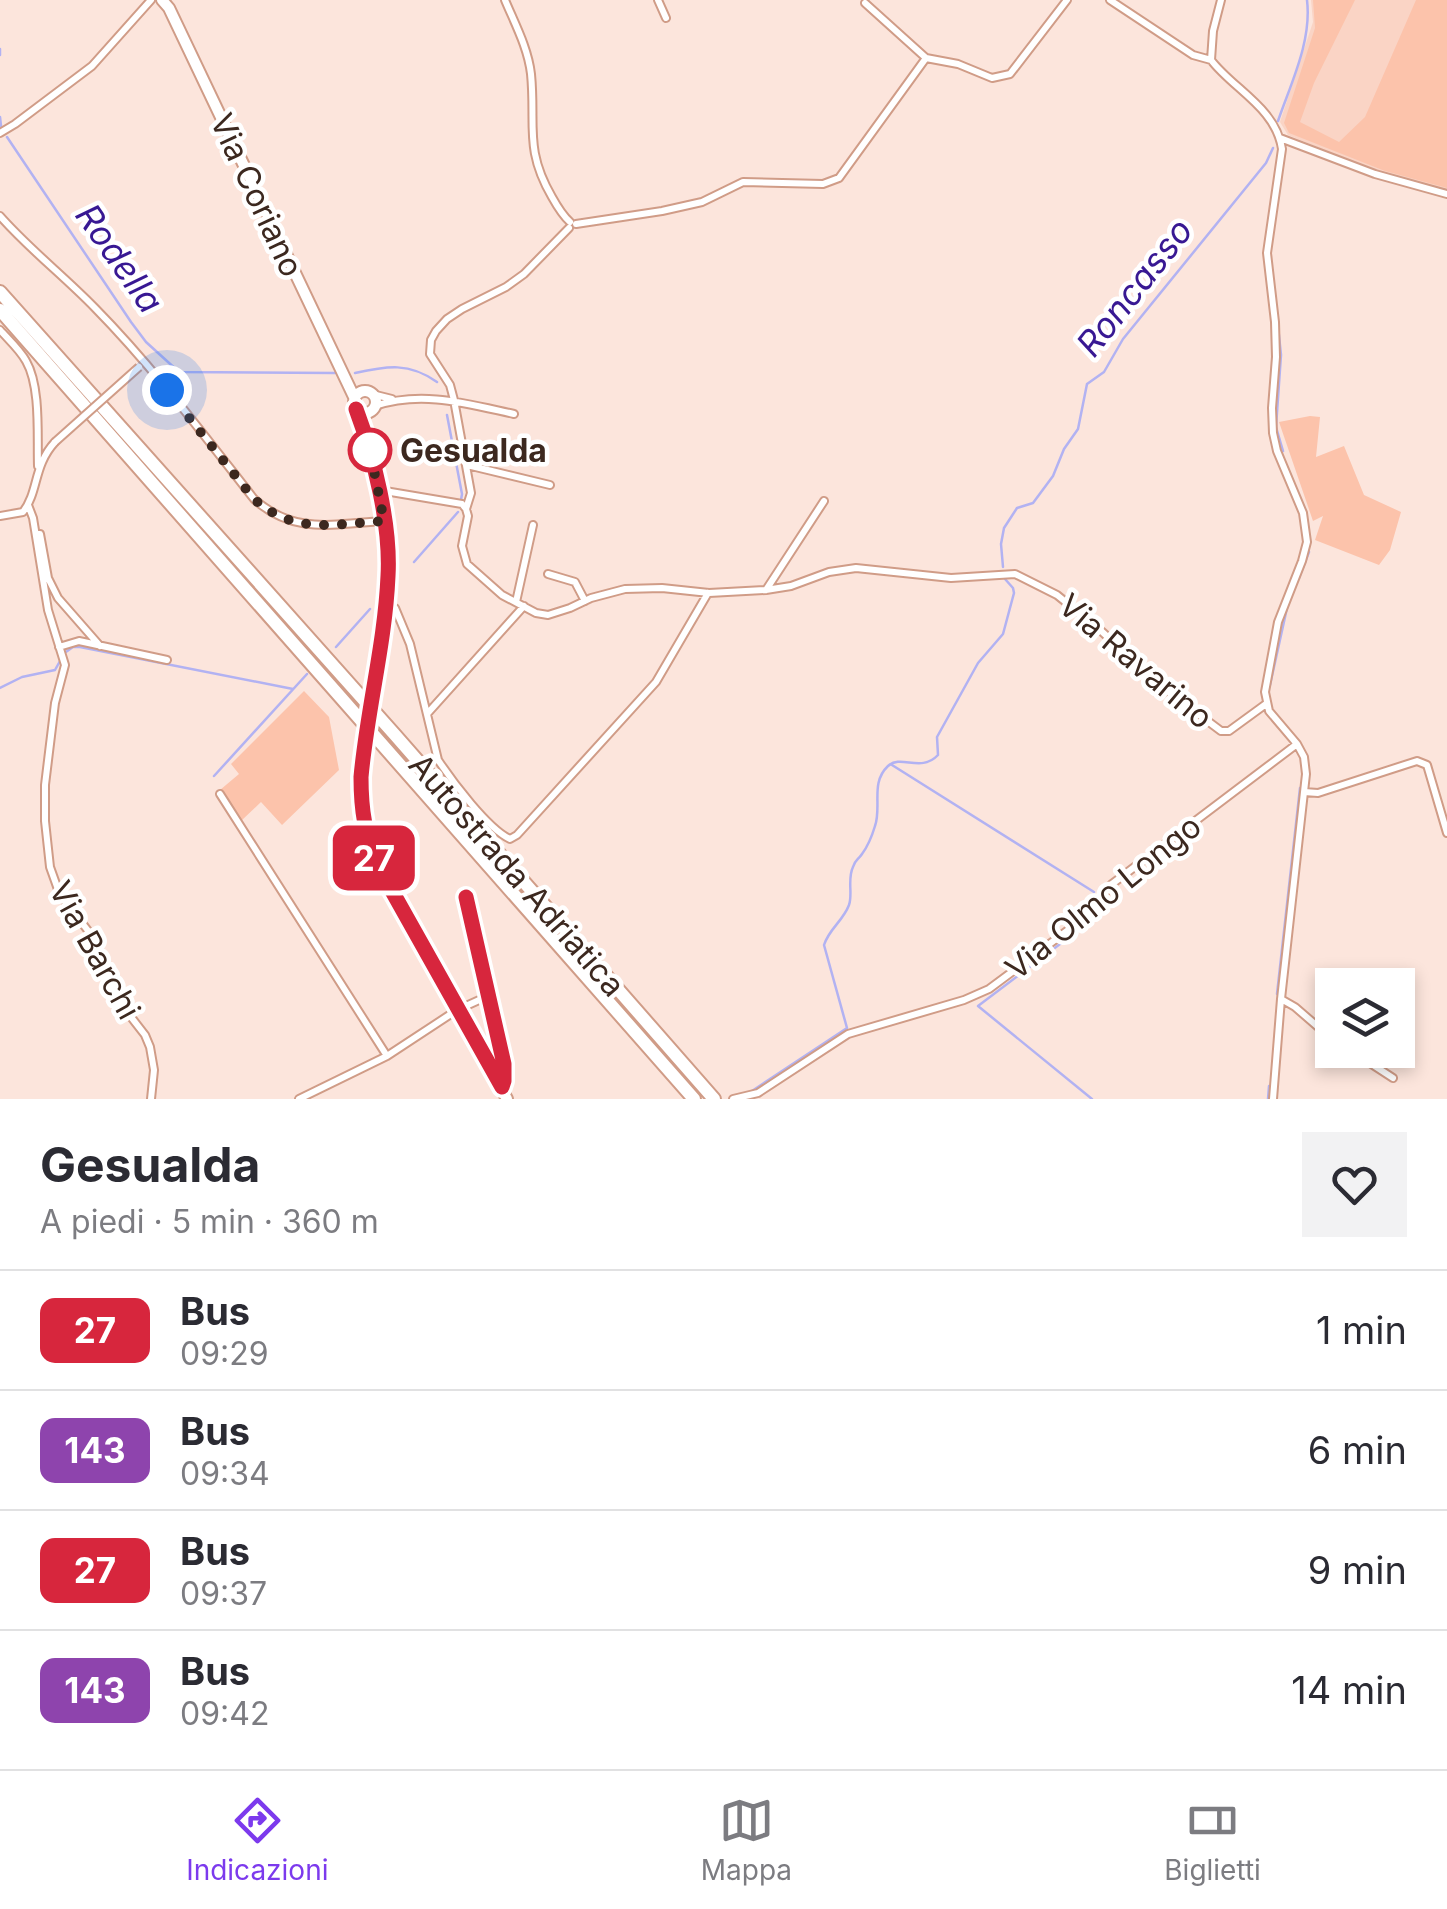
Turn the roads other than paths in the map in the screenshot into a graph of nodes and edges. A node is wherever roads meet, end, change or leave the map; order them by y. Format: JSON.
{"nodes":[{"id":1,"x":505,"y":0,"type":"edge"},
{"id":2,"x":658,"y":0,"type":"edge"},
{"id":3,"x":1067,"y":0,"type":"edge"},
{"id":4,"x":1110,"y":0,"type":"edge"},
{"id":5,"x":1221,"y":0,"type":"edge"},
{"id":6,"x":148,"y":1,"type":"edge"},
{"id":7,"x":865,"y":2,"type":"dead end"},
{"id":8,"x":166,"y":3,"type":"edge"},
{"id":9,"x":666,"y":18,"type":"dead end"},
{"id":10,"x":926,"y":58,"type":"junction"},
{"id":11,"x":1210,"y":60,"type":"junction"},
{"id":12,"x":0,"y":133,"type":"edge"},
{"id":13,"x":1280,"y":138,"type":"junction"},
{"id":14,"x":1447,"y":194,"type":"edge"},
{"id":15,"x":0,"y":216,"type":"edge"},
{"id":16,"x":572,"y":225,"type":"junction"},
{"id":17,"x":0,"y":292,"type":"edge"},
{"id":18,"x":0,"y":310,"type":"edge"},
{"id":19,"x":0,"y":330,"type":"edge"},
{"id":20,"x":142,"y":364,"type":"junction"},
{"id":21,"x":454,"y":400,"type":"junction"},
{"id":22,"x":366,"y":402,"type":"junction"},
{"id":23,"x":514,"y":414,"type":"dead end"},
{"id":24,"x":467,"y":465,"type":"junction"},
{"id":25,"x":38,"y":466,"type":"junction"},
{"id":26,"x":550,"y":485,"type":"dead end"},
{"id":27,"x":379,"y":490,"type":"junction"},
{"id":28,"x":824,"y":501,"type":"dead end"},
{"id":29,"x":28,"y":505,"type":"junction"},
{"id":30,"x":466,"y":509,"type":"junction"},
{"id":31,"x":0,"y":516,"type":"edge"},
{"id":32,"x":384,"y":521,"type":"junction"},
{"id":33,"x":534,"y":525,"type":"dead end"},
{"id":34,"x":36,"y":534,"type":"junction"},
{"id":35,"x":548,"y":574,"type":"dead end"},
{"id":36,"x":766,"y":590,"type":"junction"},
{"id":37,"x":708,"y":593,"type":"junction"},
{"id":38,"x":585,"y":601,"type":"junction"},
{"id":39,"x":520,"y":604,"type":"junction"},
{"id":40,"x":395,"y":608,"type":"dead end"},
{"id":41,"x":100,"y":646,"type":"junction"},
{"id":42,"x":61,"y":653,"type":"junction"},
{"id":43,"x":167,"y":660,"type":"dead end"},
{"id":44,"x":1266,"y":704,"type":"junction"},
{"id":45,"x":426,"y":715,"type":"junction"},
{"id":46,"x":1297,"y":744,"type":"junction"},
{"id":47,"x":1304,"y":792,"type":"junction"},
{"id":48,"x":220,"y":794,"type":"dead end"},
{"id":49,"x":1447,"y":833,"type":"edge"},
{"id":50,"x":466,"y":897,"type":"dead end"},
{"id":51,"x":488,"y":996,"type":"junction"},
{"id":52,"x":1280,"y":999,"type":"junction"},
{"id":53,"x":457,"y":1010,"type":"junction"},
{"id":54,"x":1315,"y":1024,"type":"edge"},
{"id":55,"x":387,"y":1056,"type":"junction"},
{"id":56,"x":1377,"y":1068,"type":"edge"},
{"id":57,"x":1392,"y":1078,"type":"dead end"},
{"id":58,"x":502,"y":1087,"type":"junction"},
{"id":59,"x":151,"y":1099,"type":"edge"},
{"id":60,"x":300,"y":1099,"type":"edge"},
{"id":61,"x":507,"y":1099,"type":"edge"},
{"id":62,"x":694,"y":1099,"type":"edge"},
{"id":63,"x":714,"y":1099,"type":"edge"},
{"id":64,"x":733,"y":1099,"type":"edge"},
{"id":65,"x":1273,"y":1099,"type":"edge"}],
"edges":[{"from":1,"to":16,"type":"street"},
{"from":2,"to":9,"type":"street"},
{"from":3,"to":10,"type":"street"},
{"from":4,"to":11,"type":"street"},
{"from":5,"to":11,"type":"street"},
{"from":6,"to":12,"type":"street"},
{"from":7,"to":10,"type":"street"},
{"from":8,"to":22,"type":"main road","name":"Via Coriano"},
{"from":10,"to":16,"type":"street"},
{"from":11,"to":13,"type":"street"},
{"from":13,"to":14,"type":"street"},
{"from":13,"to":44,"type":"street"},
{"from":15,"to":20,"type":"street"},
{"from":16,"to":21,"type":"street"},
{"from":17,"to":63,"type":"highway","name":"Autostrada Adriatica"},
{"from":18,"to":62,"type":"highway","name":"Autostrada Adriatica"},
{"from":19,"to":25,"type":"street"},
{"from":20,"to":25,"type":"street","bridge":true},
{"from":20,"to":32,"type":"street"},
{"from":21,"to":22,"type":"street"},
{"from":21,"to":23,"type":"street"},
{"from":21,"to":24,"type":"street"},
{"from":22,"to":27,"type":"main road"},
{"from":24,"to":26,"type":"street"},
{"from":24,"to":30,"type":"street"},
{"from":25,"to":29,"type":"street"},
{"from":27,"to":30,"type":"street"},
{"from":27,"to":32,"type":"main road"},
{"from":28,"to":36,"type":"street"},
{"from":29,"to":31,"type":"street"},
{"from":29,"to":34,"type":"street","name":"Via Barchi"},
{"from":30,"to":39,"type":"street"},
{"from":32,"to":53,"type":"main road","bridge":true},
{"from":33,"to":39,"type":"street"},
{"from":34,"to":41,"type":"street"},
{"from":34,"to":42,"type":"street","name":"Via Barchi"},
{"from":35,"to":38,"type":"street"},
{"from":36,"to":37,"type":"street","name":"Via Ravarino"},
{"from":36,"to":44,"type":"street","name":"Via Ravarino"},
{"from":37,"to":38,"type":"street","name":"Via Ravarino"},
{"from":37,"to":45,"type":"street"},
{"from":38,"to":39,"type":"street","name":"Via Ravarino"},
{"from":39,"to":45,"type":"street"},
{"from":40,"to":45,"type":"street"},
{"from":41,"to":42,"type":"street"},
{"from":41,"to":43,"type":"street"},
{"from":42,"to":59,"type":"street","name":"Via Barchi"},
{"from":44,"to":46,"type":"street"},
{"from":46,"to":47,"type":"street"},
{"from":46,"to":64,"type":"street","name":"Via Olmo Longo"},
{"from":47,"to":49,"type":"street"},
{"from":47,"to":52,"type":"street"},
{"from":48,"to":55,"type":"street"},
{"from":50,"to":51,"type":"street"},
{"from":51,"to":53,"type":"street"},
{"from":51,"to":58,"type":"street"},
{"from":52,"to":54,"type":"street"},
{"from":52,"to":65,"type":"street"},
{"from":53,"to":55,"type":"street"},
{"from":53,"to":58,"type":"main road"},
{"from":55,"to":60,"type":"street"},
{"from":56,"to":57,"type":"street"},
{"from":58,"to":61,"type":"main road"}]}
